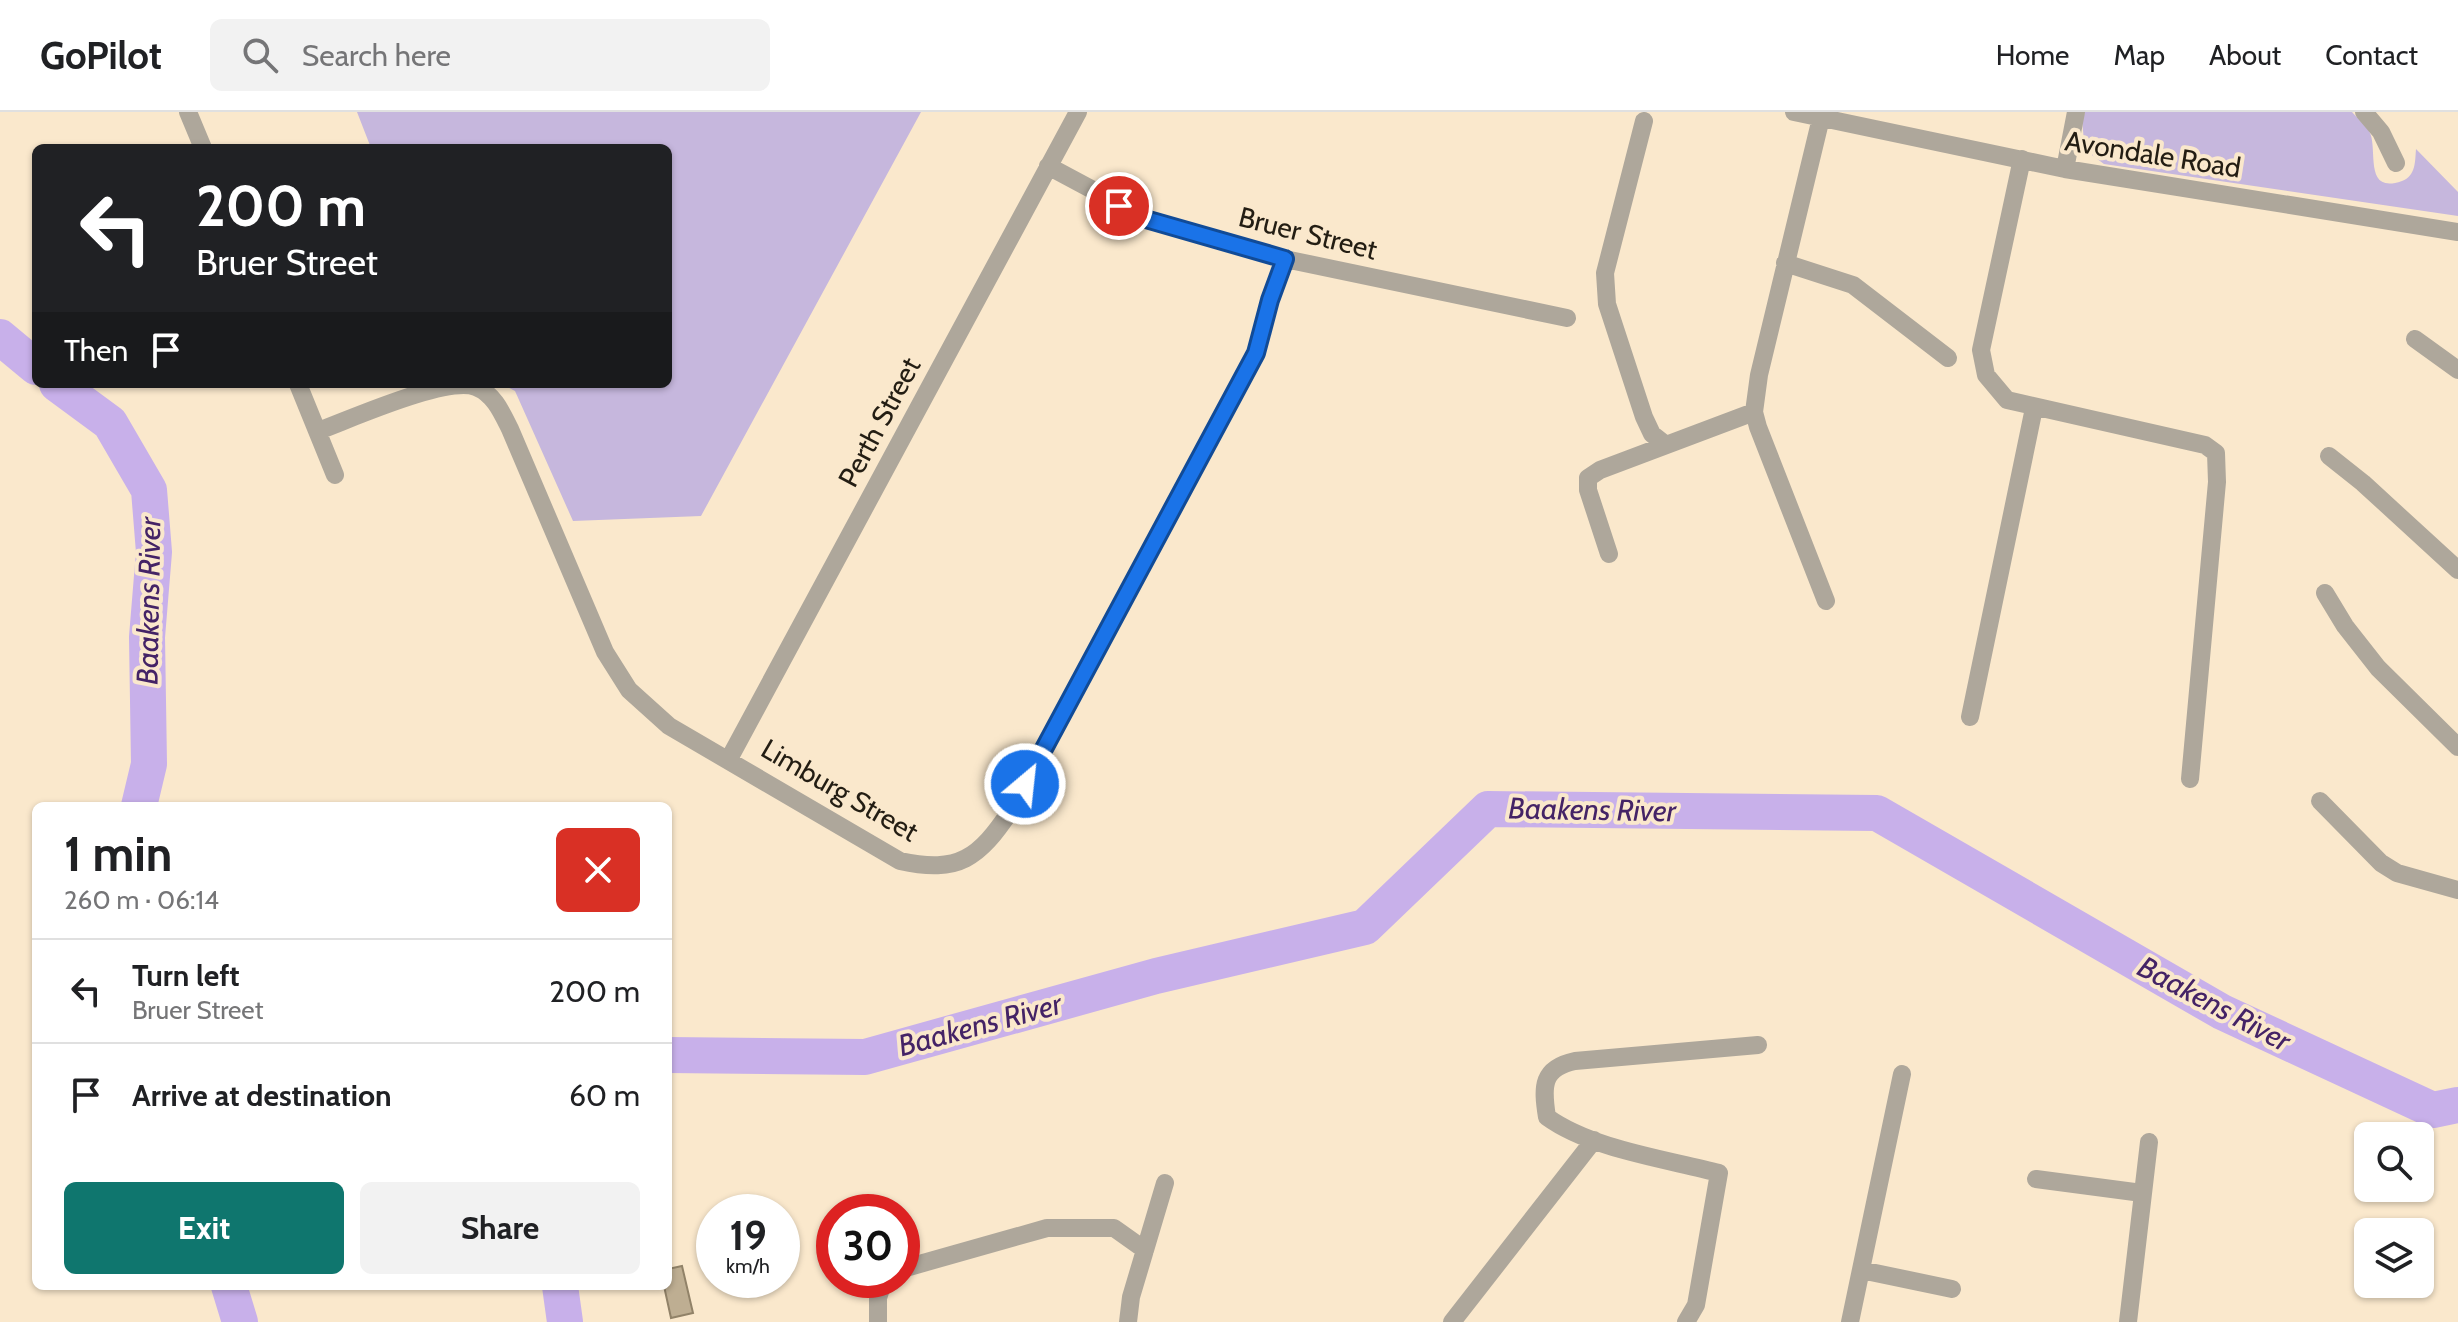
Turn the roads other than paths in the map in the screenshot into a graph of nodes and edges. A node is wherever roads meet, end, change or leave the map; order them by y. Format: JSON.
{"nodes":[{"id":1,"x":188,"y":112,"type":"edge"},
{"id":2,"x":1078,"y":112,"type":"edge"},
{"id":3,"x":1794,"y":112,"type":"edge"},
{"id":4,"x":2076,"y":112,"type":"edge"},
{"id":5,"x":2364,"y":112,"type":"edge"},
{"id":6,"x":1821,"y":118,"type":"junction"},
{"id":7,"x":1644,"y":121,"type":"dead end"},
{"id":8,"x":201,"y":144,"type":"edge"},
{"id":9,"x":2022,"y":159,"type":"junction"},
{"id":10,"x":2396,"y":163,"type":"dead end"},
{"id":11,"x":1048,"y":166,"type":"junction"},
{"id":12,"x":2065,"y":169,"type":"junction"},
{"id":13,"x":2458,"y":232,"type":"edge"},
{"id":14,"x":1285,"y":259,"type":"junction"},
{"id":15,"x":1785,"y":263,"type":"junction"},
{"id":16,"x":1567,"y":318,"type":"dead end"},
{"id":17,"x":2415,"y":339,"type":"dead end"},
{"id":18,"x":1948,"y":358,"type":"dead end"},
{"id":19,"x":2458,"y":370,"type":"edge"},
{"id":20,"x":300,"y":388,"type":"edge"},
{"id":21,"x":436,"y":388,"type":"edge"},
{"id":22,"x":478,"y":388,"type":"edge"},
{"id":23,"x":2034,"y":408,"type":"junction"},
{"id":24,"x":1754,"y":412,"type":"junction"},
{"id":25,"x":318,"y":431,"type":"junction"},
{"id":26,"x":1666,"y":445,"type":"junction"},
{"id":27,"x":2329,"y":456,"type":"dead end"},
{"id":28,"x":335,"y":475,"type":"dead end"},
{"id":29,"x":1609,"y":554,"type":"dead end"},
{"id":30,"x":2458,"y":570,"type":"edge"},
{"id":31,"x":2325,"y":593,"type":"dead end"},
{"id":32,"x":1826,"y":601,"type":"dead end"},
{"id":33,"x":1970,"y":717,"type":"dead end"},
{"id":34,"x":2458,"y":747,"type":"edge"},
{"id":35,"x":729,"y":759,"type":"junction"},
{"id":36,"x":2190,"y":779,"type":"dead end"},
{"id":37,"x":2320,"y":801,"type":"dead end"},
{"id":38,"x":2458,"y":890,"type":"edge"},
{"id":39,"x":1758,"y":1045,"type":"dead end"},
{"id":40,"x":1902,"y":1074,"type":"dead end"},
{"id":41,"x":1594,"y":1140,"type":"junction"},
{"id":42,"x":2149,"y":1142,"type":"dead end"},
{"id":43,"x":2036,"y":1179,"type":"dead end"},
{"id":44,"x":1165,"y":1183,"type":"dead end"},
{"id":45,"x":2142,"y":1193,"type":"junction"},
{"id":46,"x":1145,"y":1250,"type":"junction"},
{"id":47,"x":920,"y":1264,"type":"edge"},
{"id":48,"x":1861,"y":1270,"type":"junction"},
{"id":49,"x":1952,"y":1289,"type":"dead end"},
{"id":50,"x":878,"y":1298,"type":"edge"},
{"id":51,"x":878,"y":1322,"type":"edge"},
{"id":52,"x":1128,"y":1322,"type":"edge"},
{"id":53,"x":1452,"y":1322,"type":"edge"},
{"id":54,"x":1686,"y":1322,"type":"edge"},
{"id":55,"x":1850,"y":1322,"type":"edge"},
{"id":56,"x":2128,"y":1322,"type":"edge"}],
"edges":[{"from":1,"to":8,"type":"street"},
{"from":2,"to":11,"type":"street","name":"Perth Street"},
{"from":3,"to":6,"type":"street","name":"Avondale Road"},
{"from":4,"to":12,"type":"street"},
{"from":5,"to":10,"type":"street"},
{"from":6,"to":9,"type":"street","name":"Avondale Road"},
{"from":6,"to":15,"type":"street"},
{"from":7,"to":26,"type":"street"},
{"from":9,"to":12,"type":"street","name":"Avondale Road"},
{"from":9,"to":23,"type":"street"},
{"from":11,"to":14,"type":"street","name":"Bruer Street"},
{"from":11,"to":35,"type":"street","name":"Perth Street"},
{"from":12,"to":13,"type":"street","name":"Avondale Road"},
{"from":14,"to":16,"type":"street","name":"Bruer Street"},
{"from":14,"to":35,"type":"street","name":"Limburg Street"},
{"from":15,"to":18,"type":"street"},
{"from":15,"to":24,"type":"street"},
{"from":17,"to":19,"type":"street"},
{"from":20,"to":25,"type":"street"},
{"from":21,"to":25,"type":"street","name":"Limburg Street"},
{"from":22,"to":35,"type":"street","name":"Limburg Street"},
{"from":23,"to":33,"type":"street"},
{"from":23,"to":36,"type":"street"},
{"from":24,"to":26,"type":"street"},
{"from":24,"to":32,"type":"street"},
{"from":25,"to":28,"type":"street"},
{"from":26,"to":29,"type":"street"},
{"from":27,"to":30,"type":"street"},
{"from":31,"to":34,"type":"street"},
{"from":37,"to":38,"type":"street"},
{"from":39,"to":41,"type":"street"},
{"from":40,"to":48,"type":"street"},
{"from":41,"to":53,"type":"street"},
{"from":41,"to":54,"type":"street"},
{"from":42,"to":45,"type":"street"},
{"from":43,"to":45,"type":"street"},
{"from":44,"to":46,"type":"street"},
{"from":45,"to":56,"type":"street"},
{"from":46,"to":47,"type":"street"},
{"from":46,"to":52,"type":"street"},
{"from":48,"to":49,"type":"street"},
{"from":48,"to":55,"type":"street"},
{"from":50,"to":51,"type":"street"}]}
